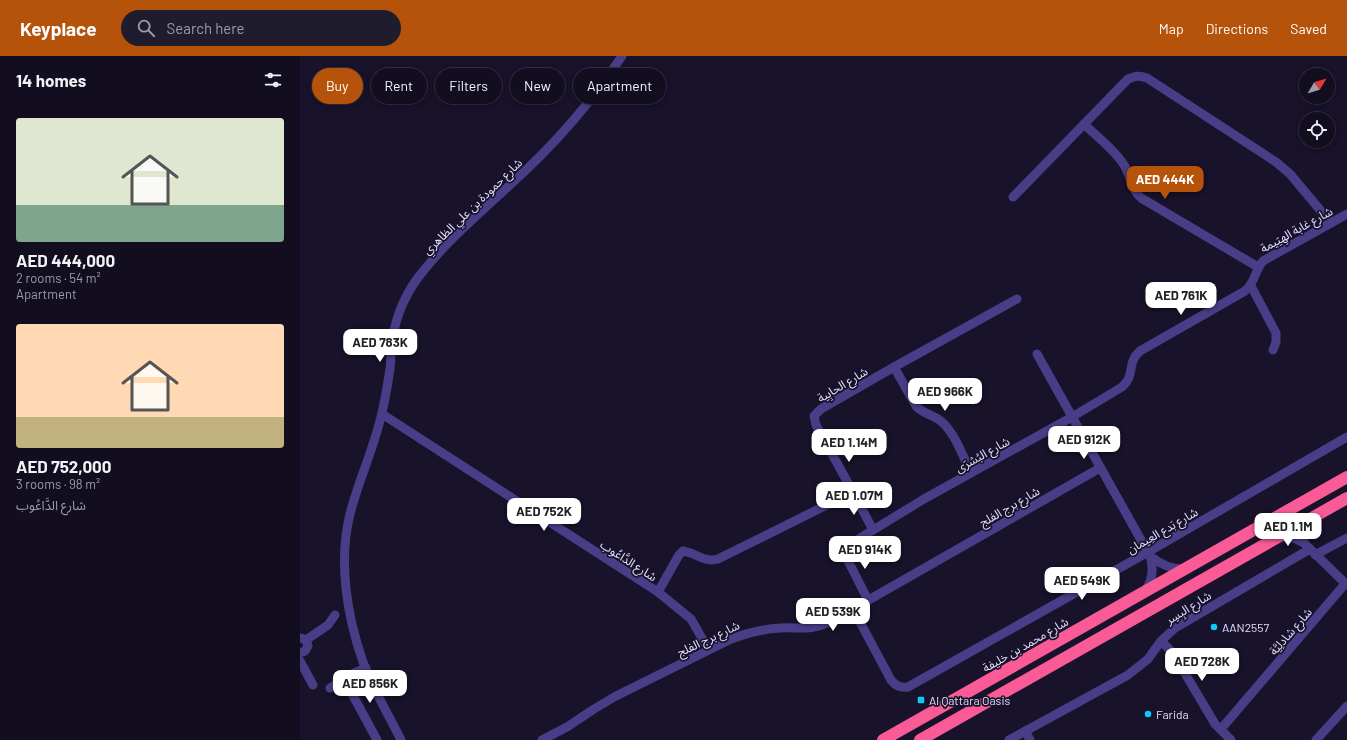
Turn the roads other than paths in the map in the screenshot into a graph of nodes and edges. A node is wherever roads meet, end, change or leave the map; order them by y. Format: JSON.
{"nodes":[{"id":1,"x":622,"y":56,"type":"edge"},
{"id":2,"x":1084,"y":124,"type":"junction"},
{"id":3,"x":1013,"y":197,"type":"dead end"},
{"id":4,"x":1347,"y":214,"type":"edge"},
{"id":5,"x":1331,"y":223,"type":"junction"},
{"id":6,"x":1258,"y":267,"type":"junction"},
{"id":7,"x":1251,"y":286,"type":"junction"},
{"id":8,"x":1017,"y":299,"type":"dead end"},
{"id":9,"x":1273,"y":350,"type":"dead end"},
{"id":10,"x":1037,"y":354,"type":"dead end"},
{"id":11,"x":894,"y":367,"type":"junction"},
{"id":12,"x":382,"y":414,"type":"junction"},
{"id":13,"x":1072,"y":417,"type":"junction"},
{"id":14,"x":1347,"y":437,"type":"edge"},
{"id":15,"x":1100,"y":468,"type":"junction"},
{"id":16,"x":971,"y":474,"type":"junction"},
{"id":17,"x":1347,"y":476,"type":"edge"},
{"id":18,"x":853,"y":492,"type":"junction"},
{"id":19,"x":1347,"y":498,"type":"edge"},
{"id":20,"x":1310,"y":518,"type":"junction"},
{"id":21,"x":873,"y":530,"type":"junction"},
{"id":22,"x":1277,"y":537,"type":"junction"},
{"id":23,"x":1347,"y":538,"type":"edge"},
{"id":24,"x":1312,"y":552,"type":"junction"},
{"id":25,"x":1149,"y":554,"type":"junction"},
{"id":26,"x":1183,"y":569,"type":"junction"},
{"id":27,"x":1346,"y":584,"type":"edge"},
{"id":28,"x":1145,"y":591,"type":"junction"},
{"id":29,"x":658,"y":592,"type":"junction"},
{"id":30,"x":868,"y":600,"type":"junction"},
{"id":31,"x":853,"y":609,"type":"junction"},
{"id":32,"x":335,"y":615,"type":"dead end"},
{"id":33,"x":303,"y":639,"type":"edge"},
{"id":34,"x":1161,"y":641,"type":"junction"},
{"id":35,"x":708,"y":649,"type":"junction"},
{"id":36,"x":300,"y":653,"type":"edge"},
{"id":37,"x":300,"y":661,"type":"edge"},
{"id":38,"x":366,"y":668,"type":"junction"},
{"id":39,"x":344,"y":679,"type":"junction"},
{"id":40,"x":313,"y":685,"type":"dead end"},
{"id":41,"x":330,"y":688,"type":"dead end"},
{"id":42,"x":1347,"y":706,"type":"edge"},
{"id":43,"x":1220,"y":730,"type":"junction"},
{"id":44,"x":1025,"y":731,"type":"junction"},
{"id":45,"x":377,"y":740,"type":"edge"},
{"id":46,"x":401,"y":740,"type":"edge"},
{"id":47,"x":542,"y":740,"type":"edge"},
{"id":48,"x":884,"y":740,"type":"edge"},
{"id":49,"x":920,"y":740,"type":"edge"},
{"id":50,"x":1009,"y":740,"type":"edge"},
{"id":51,"x":1030,"y":740,"type":"edge"},
{"id":52,"x":1231,"y":740,"type":"edge"},
{"id":53,"x":1316,"y":740,"type":"edge"}],
"edges":[{"from":1,"to":12,"type":"street","name":"شارع حمودة بن علي الظاهري"},
{"from":2,"to":3,"type":"street"},
{"from":2,"to":5,"type":"street"},
{"from":2,"to":6,"type":"street"},
{"from":4,"to":5,"type":"street","name":"شارع غابة الهِيَيمة"},
{"from":5,"to":6,"type":"street","name":"شارع غابة الهِيَيمة"},
{"from":6,"to":7,"type":"street"},
{"from":7,"to":9,"type":"street"},
{"from":7,"to":13,"type":"street","name":"شارع البُشرَى"},
{"from":8,"to":11,"type":"street","name":"شارع الحابِية"},
{"from":10,"to":13,"type":"street"},
{"from":11,"to":16,"type":"street"},
{"from":11,"to":18,"type":"street","name":"شارع الحابِية"},
{"from":12,"to":29,"type":"street","name":"شارع الدَّاعُوب"},
{"from":12,"to":38,"type":"street","name":"شارع حمودة بن علي الظاهري"},
{"from":13,"to":15,"type":"street"},
{"from":13,"to":16,"type":"street","name":"شارع البُشرَى"},
{"from":14,"to":25,"type":"street","name":"شارع بَدع العِيمان"},
{"from":15,"to":25,"type":"street"},
{"from":15,"to":30,"type":"street","name":"شارع برج الفلج"},
{"from":16,"to":21,"type":"street","name":"شارع البُشرَى"},
{"from":17,"to":26,"type":"highway","name":"شارع محمد بن خليفة"},
{"from":18,"to":21,"type":"street"},
{"from":18,"to":29,"type":"street"},
{"from":19,"to":20,"type":"highway"},
{"from":20,"to":22,"type":"highway"},
{"from":20,"to":24,"type":"street"},
{"from":21,"to":30,"type":"street","name":"شارع البُشرَى"},
{"from":22,"to":24,"type":"street"},
{"from":22,"to":49,"type":"highway"},
{"from":23,"to":24,"type":"street","name":"شارع البِسِر"},
{"from":24,"to":27,"type":"street"},
{"from":24,"to":34,"type":"street","name":"شارع البِسِر"},
{"from":25,"to":26,"type":"street"},
{"from":25,"to":28,"type":"street"},
{"from":25,"to":31,"type":"street","name":"شارع بَدع العِيمان"},
{"from":26,"to":28,"type":"highway","name":"شارع محمد بن خليفة"},
{"from":27,"to":43,"type":"street","name":"شارع شادلِيَّة"},
{"from":28,"to":48,"type":"highway","name":"شارع محمد بن خليفة"},
{"from":29,"to":35,"type":"street","name":"شارع الدَّاعُوب"},
{"from":30,"to":31,"type":"street","name":"شارع برج الفلج"},
{"from":31,"to":35,"type":"street","name":"شارع برج الفلج"},
{"from":32,"to":33,"type":"street"},
{"from":33,"to":36,"type":"street"},
{"from":34,"to":43,"type":"street"},
{"from":34,"to":44,"type":"street","name":"شارع البِسِر"},
{"from":35,"to":47,"type":"street","name":"شارع برج الفلج"},
{"from":37,"to":40,"type":"street"},
{"from":38,"to":39,"type":"street"},
{"from":38,"to":46,"type":"street","name":"شارع حمودة بن علي الظاهري"},
{"from":39,"to":41,"type":"street"},
{"from":39,"to":45,"type":"street"},
{"from":42,"to":53,"type":"street"},
{"from":43,"to":52,"type":"street"},
{"from":44,"to":50,"type":"street","name":"شارع البِسِر"},
{"from":44,"to":51,"type":"street"}]}
